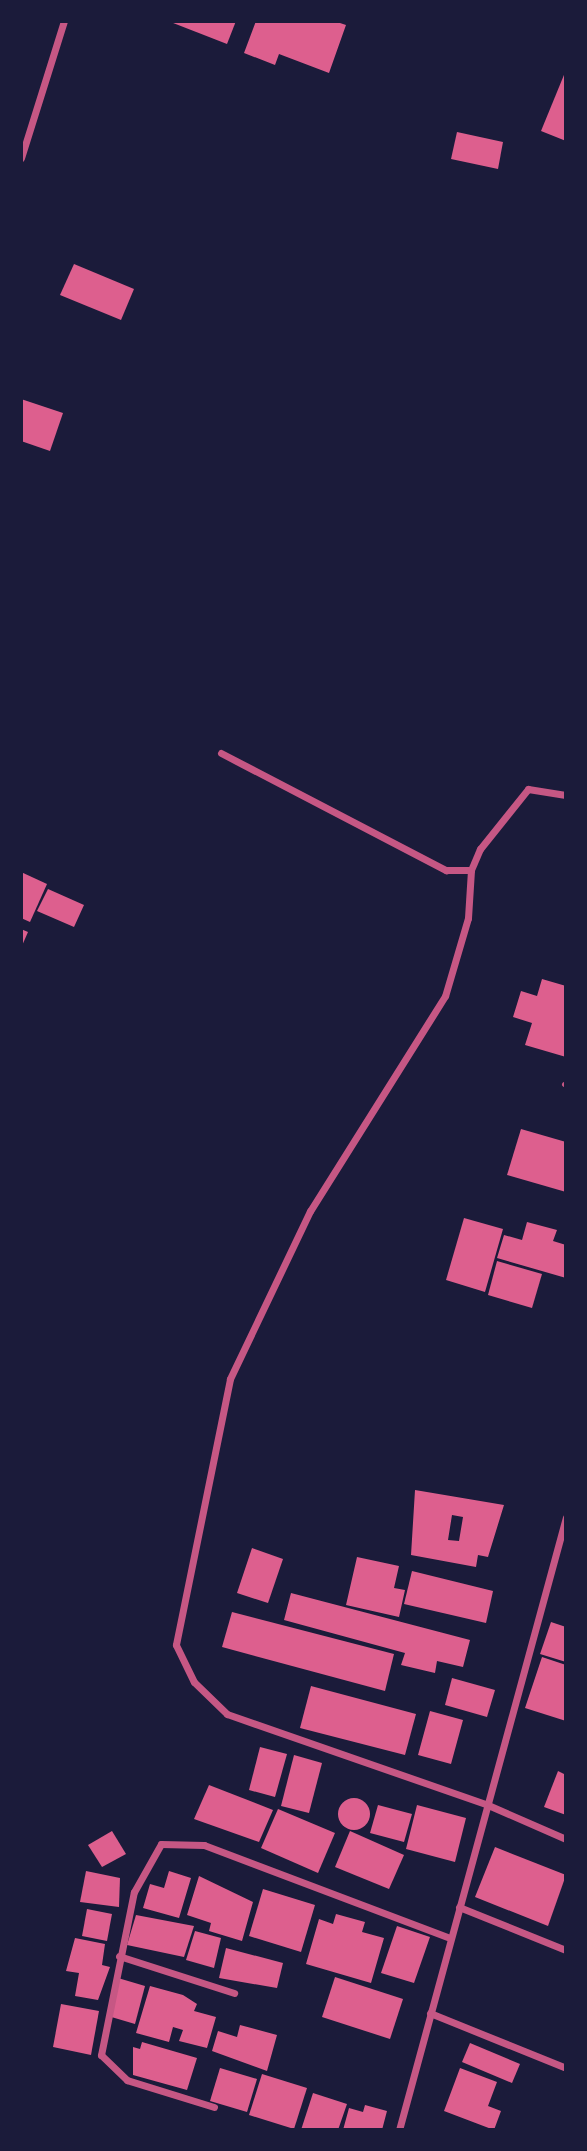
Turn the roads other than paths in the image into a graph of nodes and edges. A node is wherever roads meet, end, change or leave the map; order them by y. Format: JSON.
{"nodes":[{"id":1,"x":64,"y":21,"type":"edge"},
{"id":2,"x":21,"y":158,"type":"edge"},
{"id":3,"x":221,"y":753,"type":"dead end"},
{"id":4,"x":566,"y":795,"type":"edge"},
{"id":5,"x":471,"y":870,"type":"junction"},
{"id":6,"x":566,"y":1517,"type":"edge"},
{"id":7,"x":488,"y":1805,"type":"junction"},
{"id":8,"x":566,"y":1839,"type":"edge"},
{"id":9,"x":459,"y":1907,"type":"junction"},
{"id":10,"x":450,"y":1938,"type":"junction"},
{"id":11,"x":566,"y":1950,"type":"edge"},
{"id":12,"x":119,"y":1956,"type":"junction"},
{"id":13,"x":234,"y":1993,"type":"dead end"},
{"id":14,"x":430,"y":2013,"type":"junction"},
{"id":15,"x":566,"y":2068,"type":"edge"},
{"id":16,"x":214,"y":2106,"type":"dead end"},
{"id":17,"x":399,"y":2130,"type":"edge"}],
"edges":[{"from":1,"to":2,"type":"street"},
{"from":3,"to":5,"type":"street"},
{"from":4,"to":5,"type":"street"},
{"from":5,"to":7,"type":"street"},
{"from":6,"to":7,"type":"street"},
{"from":7,"to":8,"type":"street"},
{"from":7,"to":9,"type":"street"},
{"from":9,"to":10,"type":"street"},
{"from":9,"to":11,"type":"street"},
{"from":10,"to":12,"type":"street"},
{"from":10,"to":14,"type":"street"},
{"from":12,"to":13,"type":"street"},
{"from":12,"to":16,"type":"street"},
{"from":14,"to":15,"type":"street"},
{"from":14,"to":17,"type":"street"}]}
